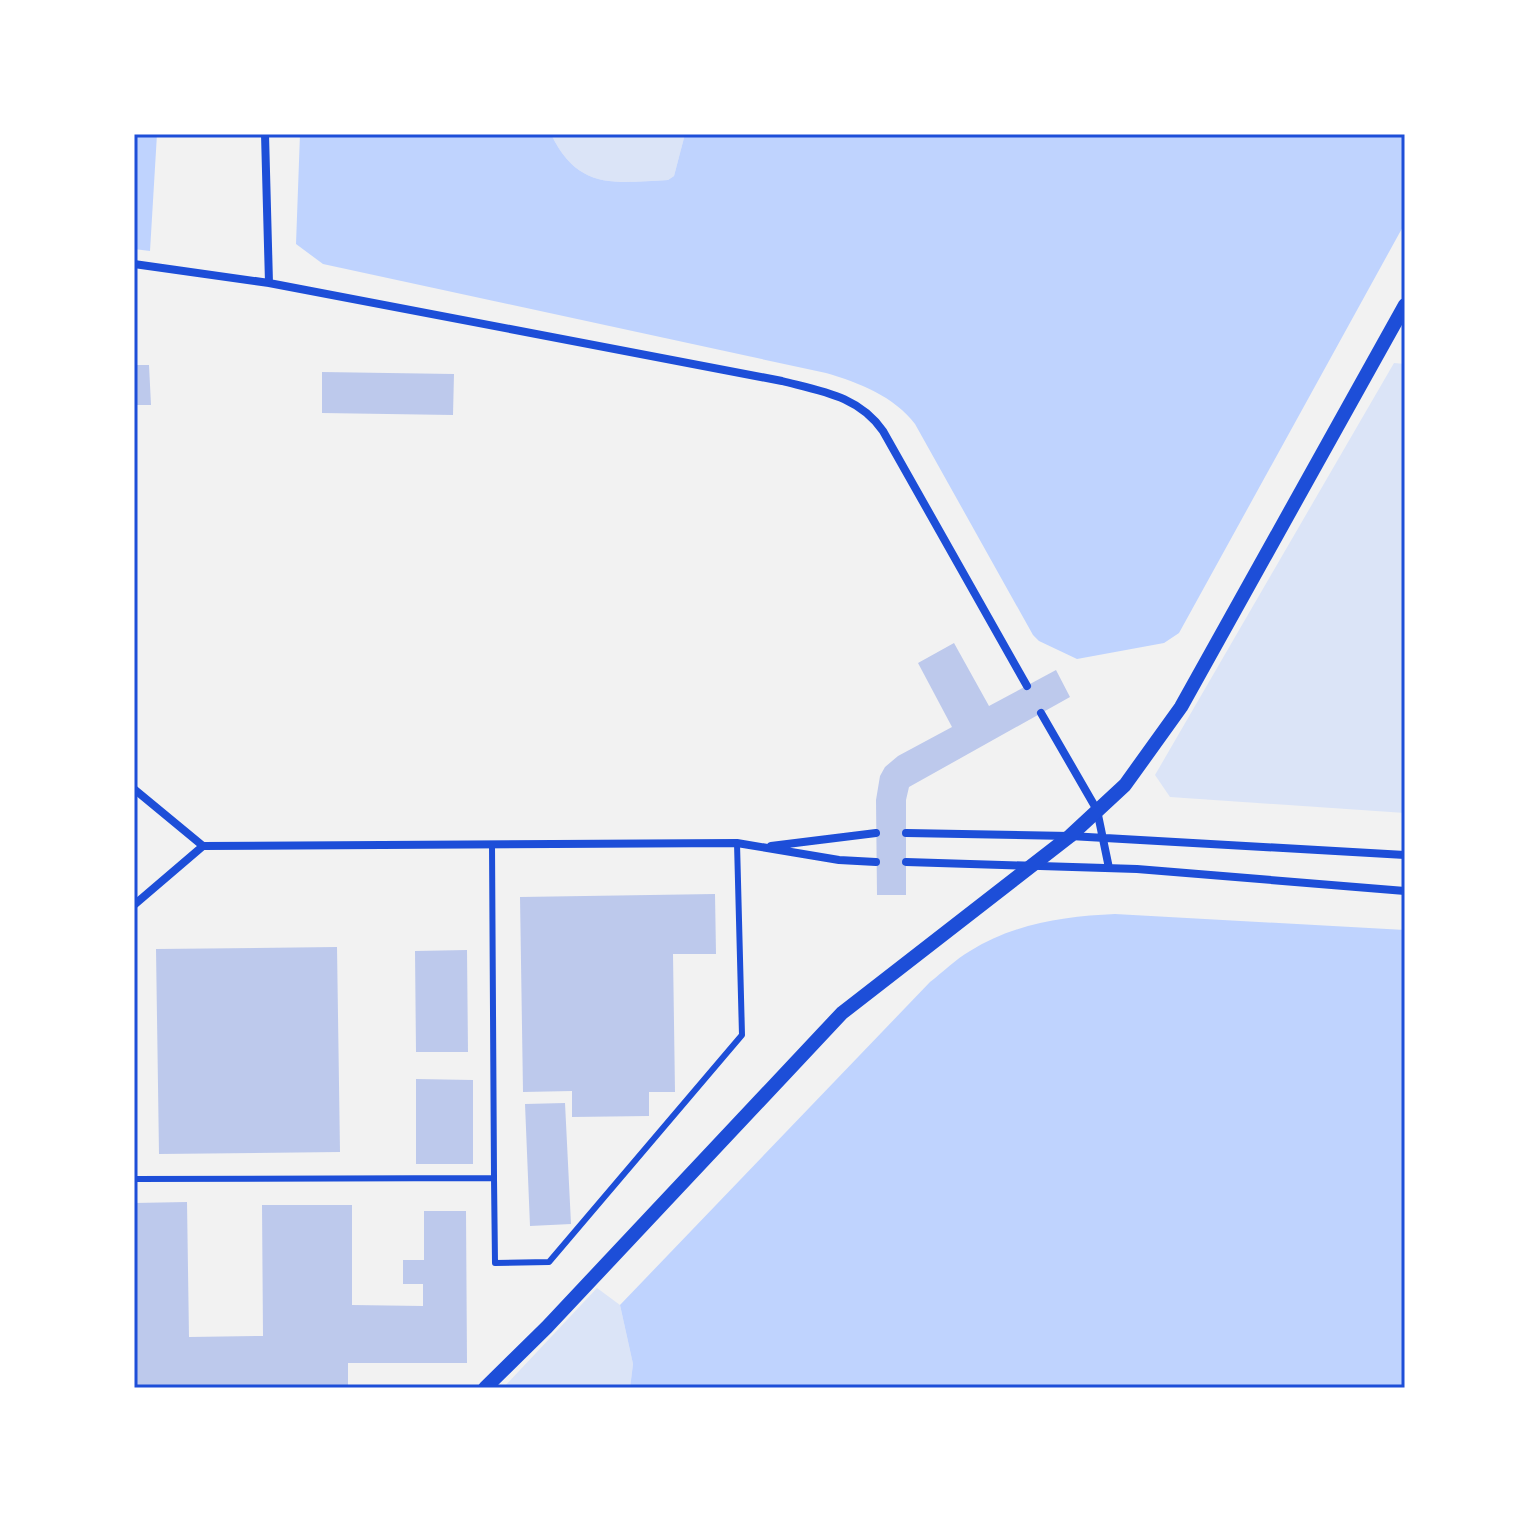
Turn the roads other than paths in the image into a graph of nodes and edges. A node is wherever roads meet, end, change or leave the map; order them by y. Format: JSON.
{"nodes":[{"id":1,"x":265,"y":134,"type":"edge"},
{"id":2,"x":134,"y":264,"type":"edge"},
{"id":3,"x":269,"y":283,"type":"junction"},
{"id":4,"x":1405,"y":305,"type":"edge"},
{"id":5,"x":1027,"y":686,"type":"dead end"},
{"id":6,"x":1041,"y":713,"type":"dead end"},
{"id":7,"x":134,"y":789,"type":"edge"},
{"id":8,"x":1097,"y":810,"type":"junction"},
{"id":9,"x":876,"y":833,"type":"dead end"},
{"id":10,"x":906,"y":833,"type":"dead end"},
{"id":11,"x":1070,"y":836,"type":"junction"},
{"id":12,"x":1103,"y":838,"type":"junction"},
{"id":13,"x":737,"y":843,"type":"junction"},
{"id":14,"x":492,"y":844,"type":"junction"},
{"id":15,"x":203,"y":846,"type":"junction"},
{"id":16,"x":762,"y":847,"type":"junction"},
{"id":17,"x":1405,"y":855,"type":"edge"},
{"id":18,"x":876,"y":862,"type":"dead end"},
{"id":19,"x":906,"y":862,"type":"dead end"},
{"id":20,"x":1030,"y":865,"type":"junction"},
{"id":21,"x":1109,"y":868,"type":"junction"},
{"id":22,"x":1405,"y":891,"type":"edge"},
{"id":23,"x":134,"y":905,"type":"edge"},
{"id":24,"x":494,"y":1178,"type":"junction"},
{"id":25,"x":134,"y":1179,"type":"edge"},
{"id":26,"x":485,"y":1388,"type":"edge"}],
"edges":[{"from":1,"to":3,"type":"street"},
{"from":2,"to":3,"type":"street"},
{"from":3,"to":5,"type":"street"},
{"from":4,"to":8,"type":"street"},
{"from":6,"to":8,"type":"street"},
{"from":7,"to":15,"type":"street"},
{"from":8,"to":11,"type":"street"},
{"from":8,"to":12,"type":"street"},
{"from":9,"to":16,"type":"street"},
{"from":10,"to":11,"type":"street"},
{"from":11,"to":12,"type":"street"},
{"from":11,"to":20,"type":"street"},
{"from":12,"to":17,"type":"street"},
{"from":12,"to":21,"type":"street"},
{"from":13,"to":14,"type":"street"},
{"from":13,"to":16,"type":"street"},
{"from":13,"to":24,"type":"lane"},
{"from":14,"to":15,"type":"street"},
{"from":14,"to":24,"type":"lane"},
{"from":15,"to":23,"type":"street"},
{"from":16,"to":18,"type":"street"},
{"from":19,"to":20,"type":"street"},
{"from":20,"to":21,"type":"street"},
{"from":20,"to":26,"type":"street"},
{"from":21,"to":22,"type":"street"},
{"from":24,"to":25,"type":"lane"}]}
